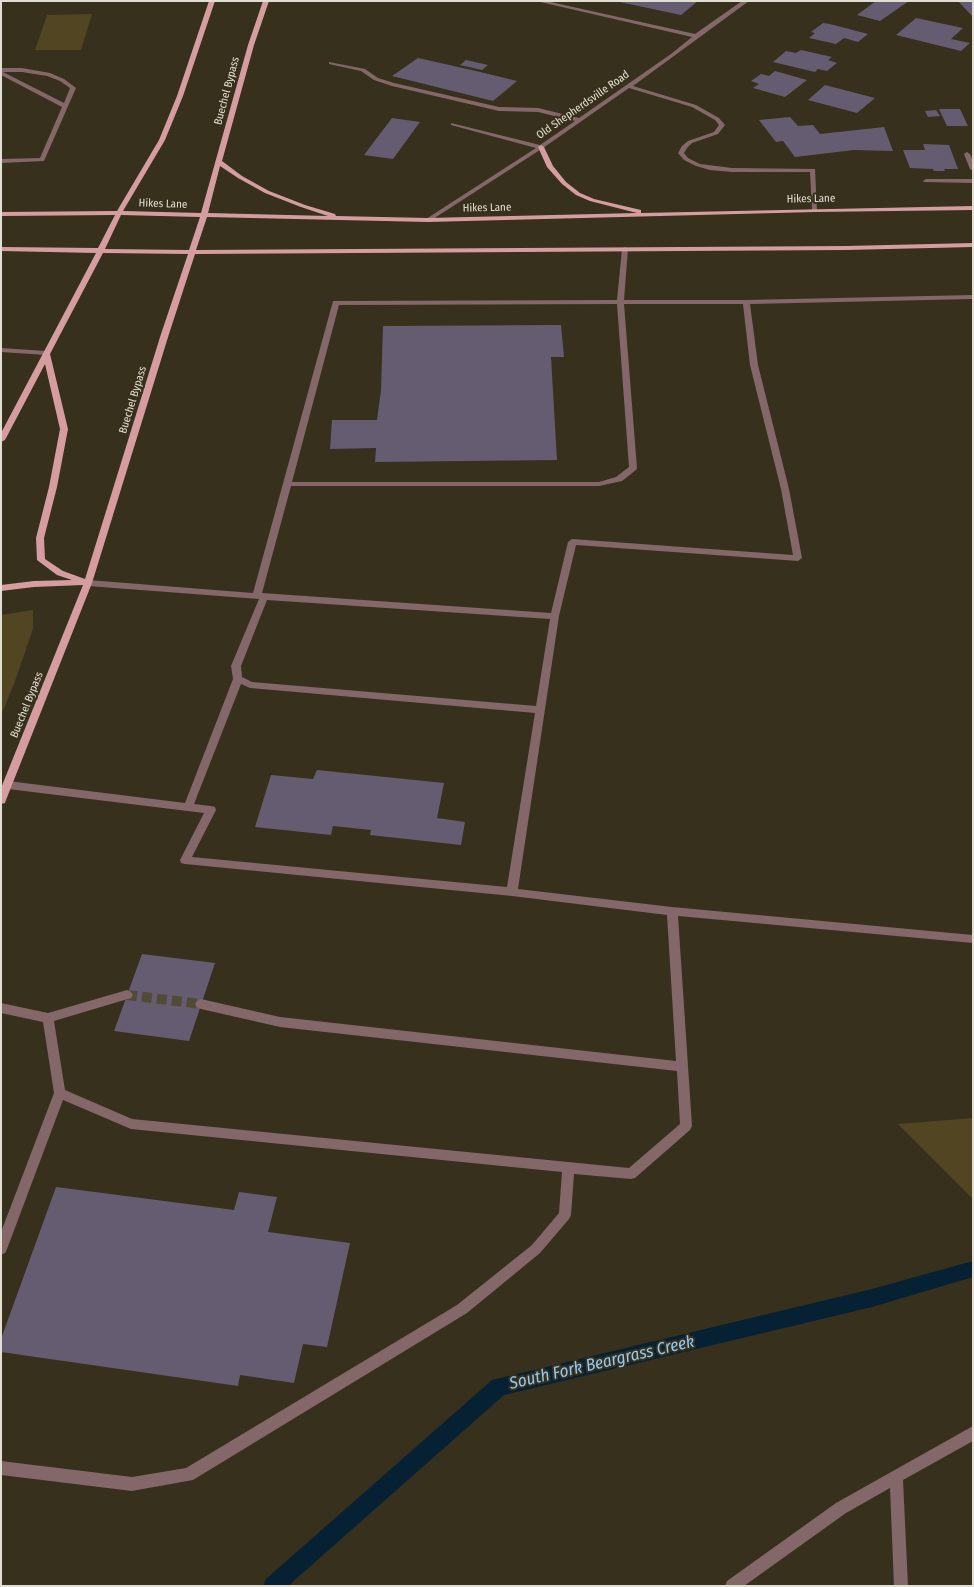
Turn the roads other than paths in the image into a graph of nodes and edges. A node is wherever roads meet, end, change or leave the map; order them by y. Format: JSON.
{"nodes":[{"id":1,"x":212,"y":1,"type":"edge"},
{"id":2,"x":266,"y":1,"type":"edge"},
{"id":3,"x":539,"y":1,"type":"edge"},
{"id":4,"x":746,"y":1,"type":"edge"},
{"id":5,"x":696,"y":36,"type":"junction"},
{"id":6,"x":331,"y":63,"type":"dead end"},
{"id":7,"x":1,"y":70,"type":"edge"},
{"id":8,"x":1,"y":73,"type":"edge"},
{"id":9,"x":628,"y":86,"type":"junction"},
{"id":10,"x":65,"y":106,"type":"junction"},
{"id":11,"x":580,"y":120,"type":"junction"},
{"id":12,"x":453,"y":124,"type":"dead end"},
{"id":13,"x":541,"y":147,"type":"junction"},
{"id":14,"x":967,"y":154,"type":"dead end"},
{"id":15,"x":1,"y":161,"type":"edge"},
{"id":16,"x":219,"y":162,"type":"junction"},
{"id":17,"x":973,"y":168,"type":"edge"},
{"id":18,"x":926,"y":181,"type":"dead end"},
{"id":19,"x":973,"y":181,"type":"edge"},
{"id":20,"x":973,"y":208,"type":"edge"},
{"id":21,"x":815,"y":210,"type":"junction"},
{"id":22,"x":119,"y":213,"type":"junction"},
{"id":23,"x":1,"y":214,"type":"edge"},
{"id":24,"x":652,"y":215,"type":"junction"},
{"id":25,"x":204,"y":216,"type":"junction"},
{"id":26,"x":346,"y":218,"type":"junction"},
{"id":27,"x":428,"y":220,"type":"junction"},
{"id":28,"x":973,"y":245,"type":"edge"},
{"id":29,"x":1,"y":249,"type":"edge"},
{"id":30,"x":624,"y":249,"type":"junction"},
{"id":31,"x":100,"y":251,"type":"junction"},
{"id":32,"x":192,"y":252,"type":"junction"},
{"id":33,"x":973,"y":297,"type":"edge"},
{"id":34,"x":620,"y":302,"type":"junction"},
{"id":35,"x":746,"y":302,"type":"junction"},
{"id":36,"x":1,"y":350,"type":"edge"},
{"id":37,"x":46,"y":353,"type":"junction"},
{"id":38,"x":1,"y":440,"type":"edge"},
{"id":39,"x":287,"y":484,"type":"junction"},
{"id":40,"x":88,"y":583,"type":"junction"},
{"id":41,"x":1,"y":588,"type":"edge"},
{"id":42,"x":261,"y":597,"type":"junction"},
{"id":43,"x":555,"y":616,"type":"junction"},
{"id":44,"x":238,"y":679,"type":"junction"},
{"id":45,"x":540,"y":710,"type":"junction"},
{"id":46,"x":8,"y":785,"type":"junction"},
{"id":47,"x":1,"y":800,"type":"edge"},
{"id":48,"x":188,"y":808,"type":"junction"},
{"id":49,"x":512,"y":892,"type":"junction"},
{"id":50,"x":672,"y":911,"type":"junction"},
{"id":51,"x":973,"y":939,"type":"edge"},
{"id":52,"x":127,"y":995,"type":"tunnel mouth"},
{"id":53,"x":201,"y":1004,"type":"tunnel mouth"},
{"id":54,"x":1,"y":1008,"type":"edge"},
{"id":55,"x":48,"y":1018,"type":"junction"},
{"id":56,"x":682,"y":1067,"type":"junction"},
{"id":57,"x":60,"y":1093,"type":"junction"},
{"id":58,"x":568,"y":1168,"type":"junction"},
{"id":59,"x":1,"y":1249,"type":"edge"},
{"id":60,"x":973,"y":1433,"type":"edge"},
{"id":61,"x":1,"y":1468,"type":"edge"},
{"id":62,"x":896,"y":1477,"type":"junction"},
{"id":63,"x":732,"y":1586,"type":"edge"},
{"id":64,"x":901,"y":1586,"type":"edge"}],
"edges":[{"from":1,"to":22,"type":"main road"},
{"from":2,"to":16,"type":"main road","name":"Buechel Bypass"},
{"from":3,"to":5,"type":"street"},
{"from":4,"to":5,"type":"street","name":"Old Shepherdsville Road"},
{"from":5,"to":9,"type":"street","name":"Old Shepherdsville Road"},
{"from":6,"to":11,"type":"street"},
{"from":7,"to":10,"type":"street"},
{"from":8,"to":10,"type":"street"},
{"from":9,"to":11,"type":"street","name":"Old Shepherdsville Road"},
{"from":9,"to":21,"type":"street"},
{"from":10,"to":15,"type":"street"},
{"from":11,"to":13,"type":"street","name":"Old Shepherdsville Road"},
{"from":12,"to":13,"type":"street"},
{"from":13,"to":24,"type":"main road"},
{"from":13,"to":27,"type":"street","name":"Old Shepherdsville Road"},
{"from":14,"to":17,"type":"street"},
{"from":16,"to":25,"type":"main road","name":"Buechel Bypass"},
{"from":16,"to":26,"type":"main road"},
{"from":18,"to":19,"type":"street"},
{"from":20,"to":21,"type":"main road","name":"Hikes Lane"},
{"from":21,"to":24,"type":"main road","name":"Hikes Lane"},
{"from":22,"to":23,"type":"main road","name":"Hikes Lane"},
{"from":22,"to":25,"type":"main road","name":"Hikes Lane"},
{"from":22,"to":31,"type":"main road"},
{"from":24,"to":27,"type":"main road","name":"Hikes Lane"},
{"from":25,"to":26,"type":"main road","name":"Hikes Lane"},
{"from":25,"to":32,"type":"main road","name":"Buechel Bypass"},
{"from":26,"to":27,"type":"main road","name":"Hikes Lane"},
{"from":28,"to":30,"type":"main road"},
{"from":29,"to":31,"type":"main road"},
{"from":30,"to":32,"type":"main road"},
{"from":30,"to":34,"type":"street"},
{"from":31,"to":32,"type":"main road"},
{"from":31,"to":37,"type":"main road"},
{"from":32,"to":40,"type":"main road","name":"Buechel Bypass"},
{"from":33,"to":35,"type":"street"},
{"from":34,"to":35,"type":"street"},
{"from":34,"to":39,"type":"street"},
{"from":34,"to":39,"type":"street"},
{"from":35,"to":43,"type":"street"},
{"from":36,"to":37,"type":"street"},
{"from":37,"to":38,"type":"main road"},
{"from":37,"to":40,"type":"main road"},
{"from":39,"to":42,"type":"street"},
{"from":40,"to":41,"type":"main road"},
{"from":40,"to":42,"type":"street"},
{"from":40,"to":46,"type":"main road","name":"Buechel Bypass"},
{"from":42,"to":43,"type":"street"},
{"from":42,"to":44,"type":"street"},
{"from":43,"to":45,"type":"street"},
{"from":44,"to":45,"type":"street"},
{"from":44,"to":48,"type":"street"},
{"from":45,"to":49,"type":"street"},
{"from":46,"to":47,"type":"main road","name":"Buechel Bypass"},
{"from":46,"to":48,"type":"street"},
{"from":48,"to":49,"type":"street"},
{"from":49,"to":50,"type":"street"},
{"from":50,"to":51,"type":"street"},
{"from":50,"to":56,"type":"street"},
{"from":52,"to":55,"type":"street"},
{"from":53,"to":56,"type":"street"},
{"from":54,"to":55,"type":"street"},
{"from":55,"to":57,"type":"street"},
{"from":56,"to":58,"type":"street"},
{"from":57,"to":58,"type":"street"},
{"from":57,"to":59,"type":"street"},
{"from":58,"to":61,"type":"street"},
{"from":60,"to":62,"type":"street"},
{"from":62,"to":63,"type":"street"},
{"from":62,"to":64,"type":"street"}]}
